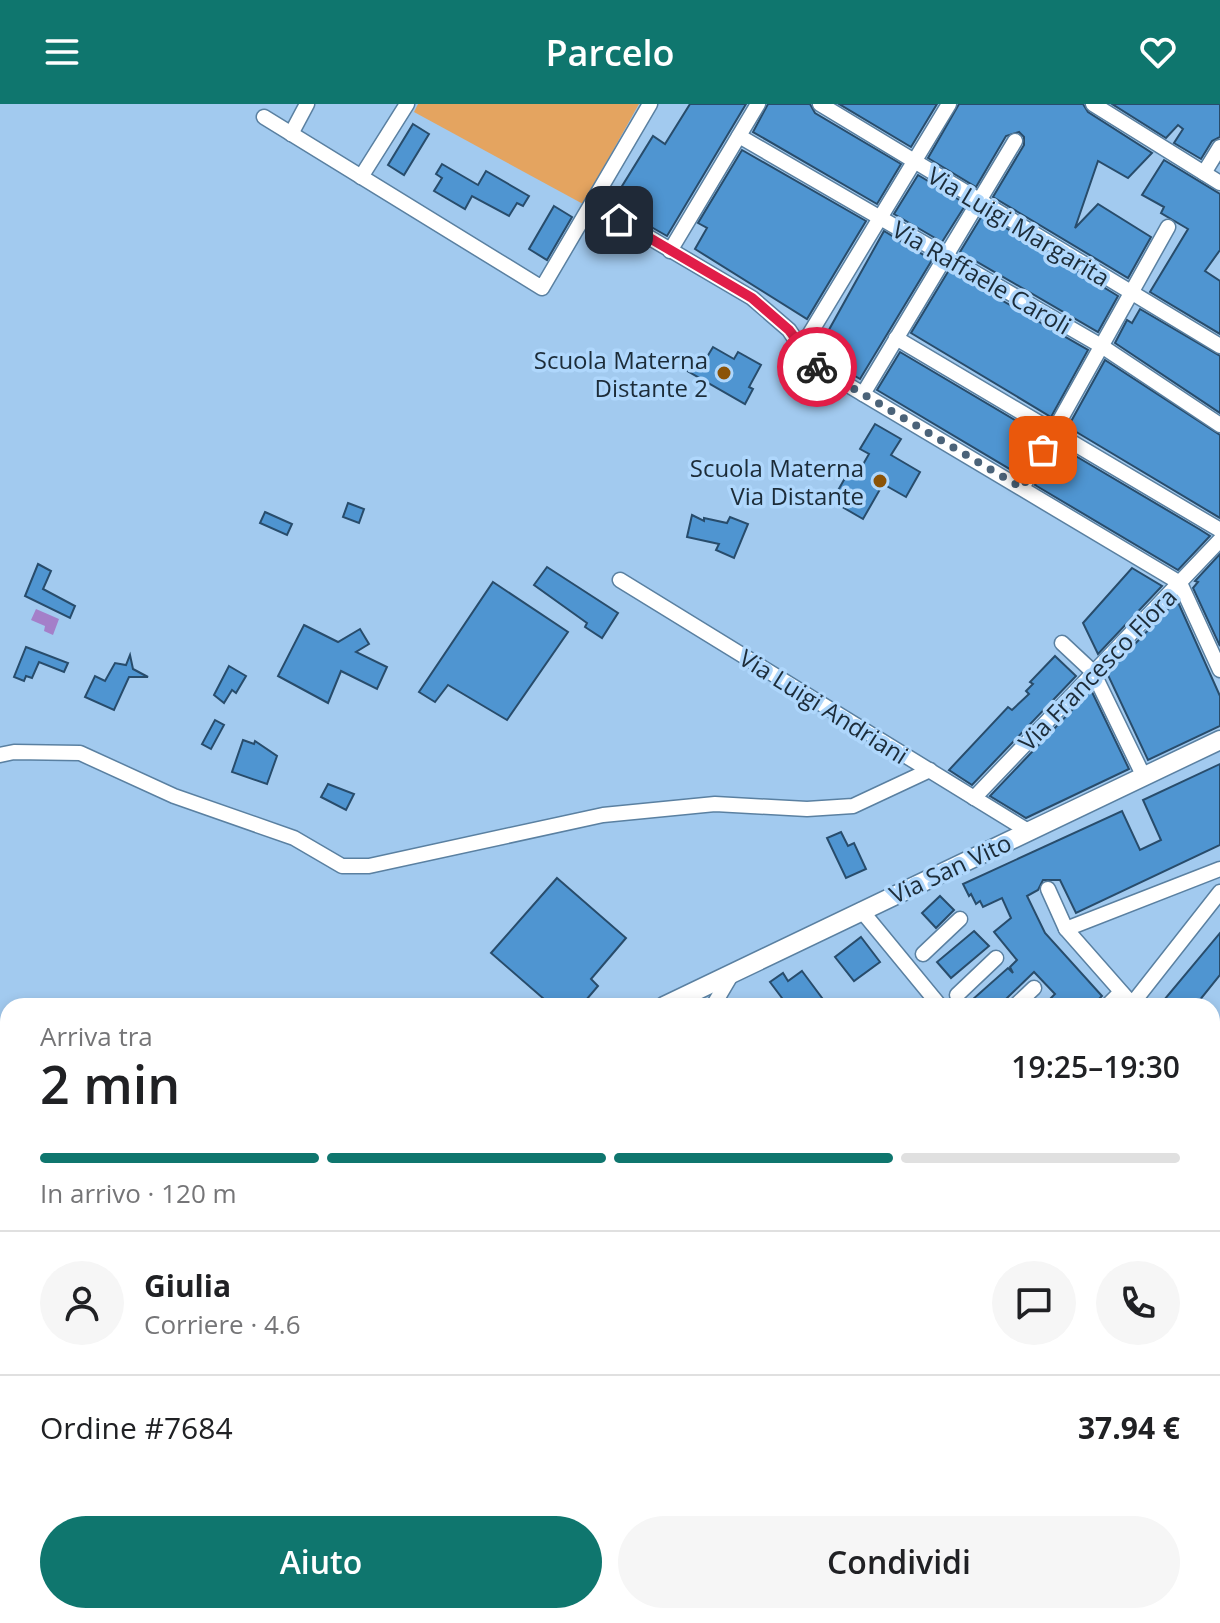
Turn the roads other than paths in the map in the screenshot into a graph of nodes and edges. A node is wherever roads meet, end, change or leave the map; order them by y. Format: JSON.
{"nodes":[{"id":1,"x":307,"y":104,"type":"edge"},
{"id":2,"x":407,"y":104,"type":"edge"},
{"id":3,"x":758,"y":104,"type":"edge"},
{"id":4,"x":820,"y":104,"type":"edge"},
{"id":5,"x":949,"y":104,"type":"edge"},
{"id":6,"x":1093,"y":104,"type":"edge"},
{"id":7,"x":647,"y":106,"type":"edge"},
{"id":8,"x":264,"y":117,"type":"dead end"},
{"id":9,"x":291,"y":134,"type":"junction"},
{"id":10,"x":739,"y":136,"type":"junction"},
{"id":11,"x":1015,"y":141,"type":"dead end"},
{"id":12,"x":1220,"y":147,"type":"edge"},
{"id":13,"x":914,"y":163,"type":"junction"},
{"id":14,"x":1204,"y":173,"type":"junction"},
{"id":15,"x":361,"y":177,"type":"junction"},
{"id":16,"x":1220,"y":183,"type":"edge"},
{"id":17,"x":978,"y":201,"type":"junction"},
{"id":18,"x":594,"y":205,"type":"junction"},
{"id":19,"x":881,"y":218,"type":"junction"},
{"id":20,"x":1168,"y":227,"type":"dead end"},
{"id":21,"x":670,"y":251,"type":"junction"},
{"id":22,"x":946,"y":256,"type":"junction"},
{"id":23,"x":1133,"y":295,"type":"junction"},
{"id":24,"x":896,"y":338,"type":"junction"},
{"id":25,"x":1220,"y":346,"type":"edge"},
{"id":26,"x":1103,"y":347,"type":"junction"},
{"id":27,"x":800,"y":350,"type":"junction"},
{"id":28,"x":863,"y":394,"type":"junction"},
{"id":29,"x":1220,"y":425,"type":"edge"},
{"id":30,"x":1054,"y":431,"type":"junction"},
{"id":31,"x":1022,"y":488,"type":"junction"},
{"id":32,"x":1220,"y":530,"type":"edge"},
{"id":33,"x":1220,"y":540,"type":"edge"},
{"id":34,"x":620,"y":580,"type":"dead end"},
{"id":35,"x":1180,"y":583,"type":"junction"},
{"id":36,"x":1062,"y":643,"type":"dead end"},
{"id":37,"x":1220,"y":670,"type":"edge"},
{"id":38,"x":1093,"y":672,"type":"junction"},
{"id":39,"x":1220,"y":740,"type":"edge"},
{"id":40,"x":0,"y":755,"type":"edge"},
{"id":41,"x":930,"y":770,"type":"junction"},
{"id":42,"x":1144,"y":777,"type":"junction"},
{"id":43,"x":974,"y":798,"type":"junction"},
{"id":44,"x":1028,"y":831,"type":"junction"},
{"id":45,"x":1220,"y":869,"type":"edge"},
{"id":46,"x":1048,"y":889,"type":"dead end"},
{"id":47,"x":1220,"y":892,"type":"edge"},
{"id":48,"x":861,"y":910,"type":"junction"},
{"id":49,"x":960,"y":919,"type":"dead end"},
{"id":50,"x":1066,"y":929,"type":"junction"},
{"id":51,"x":923,"y":954,"type":"dead end"},
{"id":52,"x":996,"y":958,"type":"dead end"},
{"id":53,"x":734,"y":971,"type":"junction"},
{"id":54,"x":1034,"y":988,"type":"dead end"},
{"id":55,"x":1120,"y":993,"type":"junction"},
{"id":56,"x":957,"y":995,"type":"dead end"},
{"id":57,"x":678,"y":998,"type":"edge"},
{"id":58,"x":718,"y":998,"type":"edge"},
{"id":59,"x":933,"y":998,"type":"edge"},
{"id":60,"x":1023,"y":998,"type":"edge"},
{"id":61,"x":1115,"y":998,"type":"edge"},
{"id":62,"x":1125,"y":998,"type":"edge"},
{"id":63,"x":1137,"y":998,"type":"edge"}],
"edges":[{"from":1,"to":9,"type":"street"},
{"from":2,"to":15,"type":"street"},
{"from":3,"to":10,"type":"street"},
{"from":4,"to":13,"type":"street","name":"Via Luigi Margarita"},
{"from":5,"to":13,"type":"street"},
{"from":6,"to":14,"type":"street"},
{"from":7,"to":18,"type":"street"},
{"from":8,"to":9,"type":"street"},
{"from":9,"to":15,"type":"street"},
{"from":10,"to":19,"type":"street","name":"Via Raffaele Caroli"},
{"from":10,"to":21,"type":"street"},
{"from":11,"to":17,"type":"street"},
{"from":12,"to":14,"type":"street"},
{"from":13,"to":17,"type":"street","name":"Via Luigi Margarita"},
{"from":13,"to":19,"type":"street"},
{"from":14,"to":16,"type":"street"},
{"from":15,"to":18,"type":"street"},
{"from":17,"to":22,"type":"street"},
{"from":17,"to":23,"type":"street","name":"Via Luigi Margarita"},
{"from":18,"to":21,"type":"street"},
{"from":19,"to":22,"type":"street","name":"Via Raffaele Caroli"},
{"from":19,"to":27,"type":"street"},
{"from":20,"to":23,"type":"street"},
{"from":21,"to":27,"type":"street"},
{"from":22,"to":24,"type":"street"},
{"from":22,"to":26,"type":"street","name":"Via Raffaele Caroli"},
{"from":23,"to":25,"type":"street","name":"Via Luigi Margarita"},
{"from":23,"to":26,"type":"street"},
{"from":24,"to":28,"type":"street"},
{"from":24,"to":30,"type":"street"},
{"from":26,"to":29,"type":"street","name":"Via Raffaele Caroli"},
{"from":26,"to":30,"type":"street"},
{"from":27,"to":28,"type":"street"},
{"from":28,"to":31,"type":"street"},
{"from":30,"to":31,"type":"street"},
{"from":30,"to":32,"type":"street"},
{"from":31,"to":35,"type":"street"},
{"from":33,"to":35,"type":"street","name":"Via Francesco Flora"},
{"from":34,"to":41,"type":"street","name":"Via Luigi Andriani"},
{"from":35,"to":37,"type":"street"},
{"from":35,"to":38,"type":"street","name":"Via Francesco Flora"},
{"from":36,"to":38,"type":"street"},
{"from":38,"to":42,"type":"street"},
{"from":38,"to":43,"type":"street","name":"Via Francesco Flora"},
{"from":39,"to":42,"type":"street","name":"Via San Vito"},
{"from":40,"to":41,"type":"street"},
{"from":41,"to":43,"type":"street","name":"Via Luigi Andriani"},
{"from":42,"to":44,"type":"street","name":"Via San Vito"},
{"from":43,"to":44,"type":"street","name":"Via Luigi Andriani"},
{"from":44,"to":48,"type":"street","name":"Via San Vito"},
{"from":45,"to":50,"type":"street"},
{"from":46,"to":50,"type":"street"},
{"from":47,"to":63,"type":"street"},
{"from":48,"to":53,"type":"street","name":"Via San Vito"},
{"from":48,"to":59,"type":"street"},
{"from":49,"to":51,"type":"street"},
{"from":50,"to":55,"type":"street"},
{"from":52,"to":56,"type":"street"},
{"from":53,"to":57,"type":"street","name":"Via San Vito"},
{"from":53,"to":58,"type":"street"},
{"from":54,"to":60,"type":"street"},
{"from":55,"to":61,"type":"street"},
{"from":55,"to":62,"type":"street"}]}
